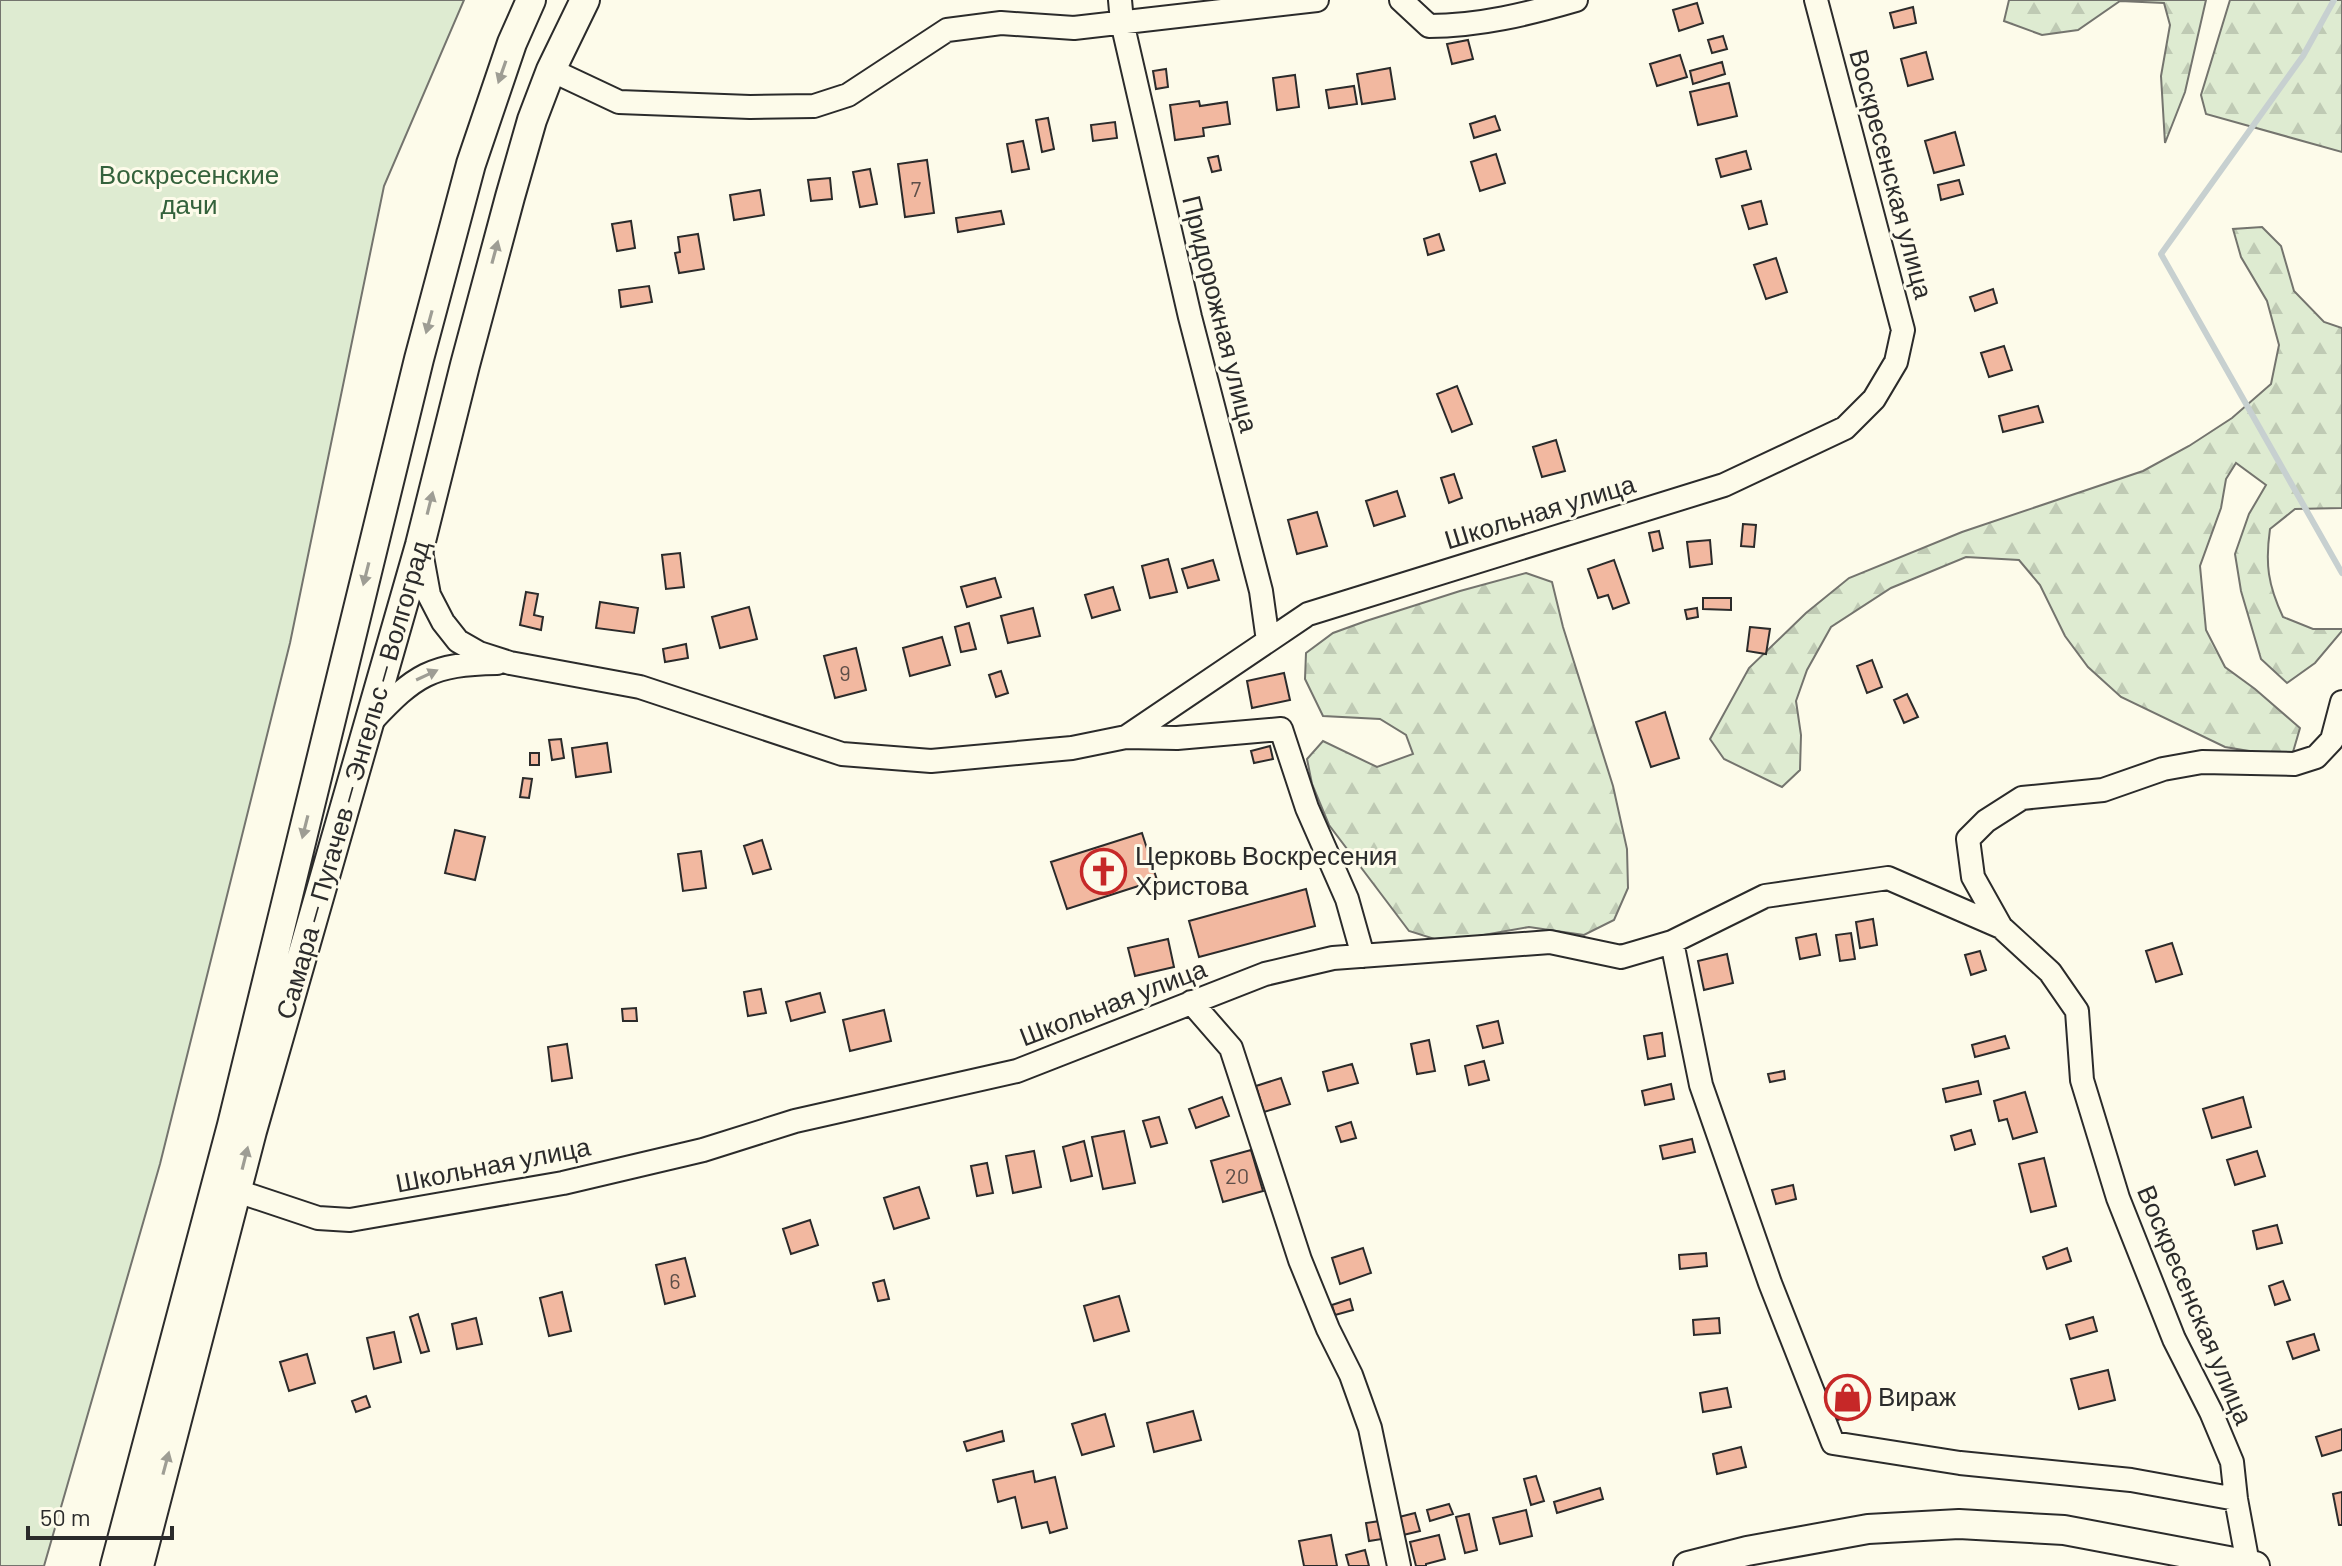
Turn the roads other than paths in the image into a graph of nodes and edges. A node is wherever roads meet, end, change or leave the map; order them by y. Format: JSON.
{"nodes":[{"id":1,"x":531,"y":0,"type":"edge"},
{"id":2,"x":585,"y":0,"type":"edge"},
{"id":3,"x":1317,"y":0,"type":"edge"},
{"id":4,"x":1401,"y":0,"type":"edge"},
{"id":5,"x":1576,"y":0,"type":"edge"},
{"id":6,"x":1816,"y":0,"type":"edge"},
{"id":7,"x":1121,"y":11,"type":"edge"},
{"id":8,"x":551,"y":70,"type":"junction"},
{"id":9,"x":1896,"y":362,"type":"joint"},
{"id":10,"x":420,"y":545,"type":"junction"},
{"id":11,"x":1268,"y":641,"type":"junction"},
{"id":12,"x":510,"y":663,"type":"junction"},
{"id":13,"x":2342,"y":702,"type":"edge"},
{"id":14,"x":368,"y":725,"type":"junction"},
{"id":15,"x":1126,"y":737,"type":"junction"},
{"id":16,"x":2001,"y":927,"type":"junction"},
{"id":17,"x":1672,"y":942,"type":"junction"},
{"id":18,"x":1363,"y":956,"type":"junction"},
{"id":19,"x":1191,"y":1002,"type":"junction"},
{"id":20,"x":237,"y":1191,"type":"junction"},
{"id":21,"x":2236,"y":1499,"type":"junction"},
{"id":22,"x":2251,"y":1565,"type":"edge"},
{"id":23,"x":115,"y":1566,"type":"edge"},
{"id":24,"x":139,"y":1566,"type":"edge"},
{"id":25,"x":1399,"y":1566,"type":"edge"},
{"id":26,"x":1688,"y":1566,"type":"edge"}],
"edges":[{"from":1,"to":23,"type":"main road","name":"Самара — Пугачев — Энгельс — Волгоград","one_way":true},
{"from":2,"to":8,"type":"main road","name":"Самара — Пугачев — Энгельс — Волгоград"},
{"from":3,"to":7,"type":"street"},
{"from":4,"to":5,"type":"street"},
{"from":6,"to":9,"type":"street","name":"Воскресенская улица"},
{"from":7,"to":8,"type":"street"},
{"from":7,"to":11,"type":"street","name":"Придорожная улица"},
{"from":10,"to":8,"type":"main road","name":"Самара — Пугачев — Энгельс — Волгоград","one_way":true},
{"from":9,"to":11,"type":"street","name":"Школьная улица"},
{"from":10,"to":12,"type":"street","name":"Школьная улица"},
{"from":10,"to":14,"type":"main road","name":"Самара — Пугачев — Энгельс — Волгоград"},
{"from":11,"to":15,"type":"street","name":"Школьная улица"},
{"from":14,"to":12,"type":"street","one_way":true},
{"from":12,"to":15,"type":"street","name":"Школьная улица"},
{"from":13,"to":16,"type":"street","name":"Воскресенская улица"},
{"from":20,"to":14,"type":"main road","name":"Самара — Пугачев — Энгельс — Волгоград","one_way":true},
{"from":15,"to":18,"type":"street"},
{"from":16,"to":17,"type":"street","name":"Школьная улица"},
{"from":16,"to":21,"type":"street","name":"Воскресенская улица"},
{"from":17,"to":18,"type":"street","name":"Школьная улица"},
{"from":17,"to":21,"type":"street"},
{"from":18,"to":19,"type":"street","name":"Школьная улица"},
{"from":19,"to":20,"type":"street","name":"Школьная улица"},
{"from":19,"to":25,"type":"street"},
{"from":24,"to":20,"type":"main road","name":"Самара — Пугачев — Энгельс — Волгоград","one_way":true},
{"from":21,"to":22,"type":"street","name":"Воскресенская улица"},
{"from":22,"to":26,"type":"main road"}]}
